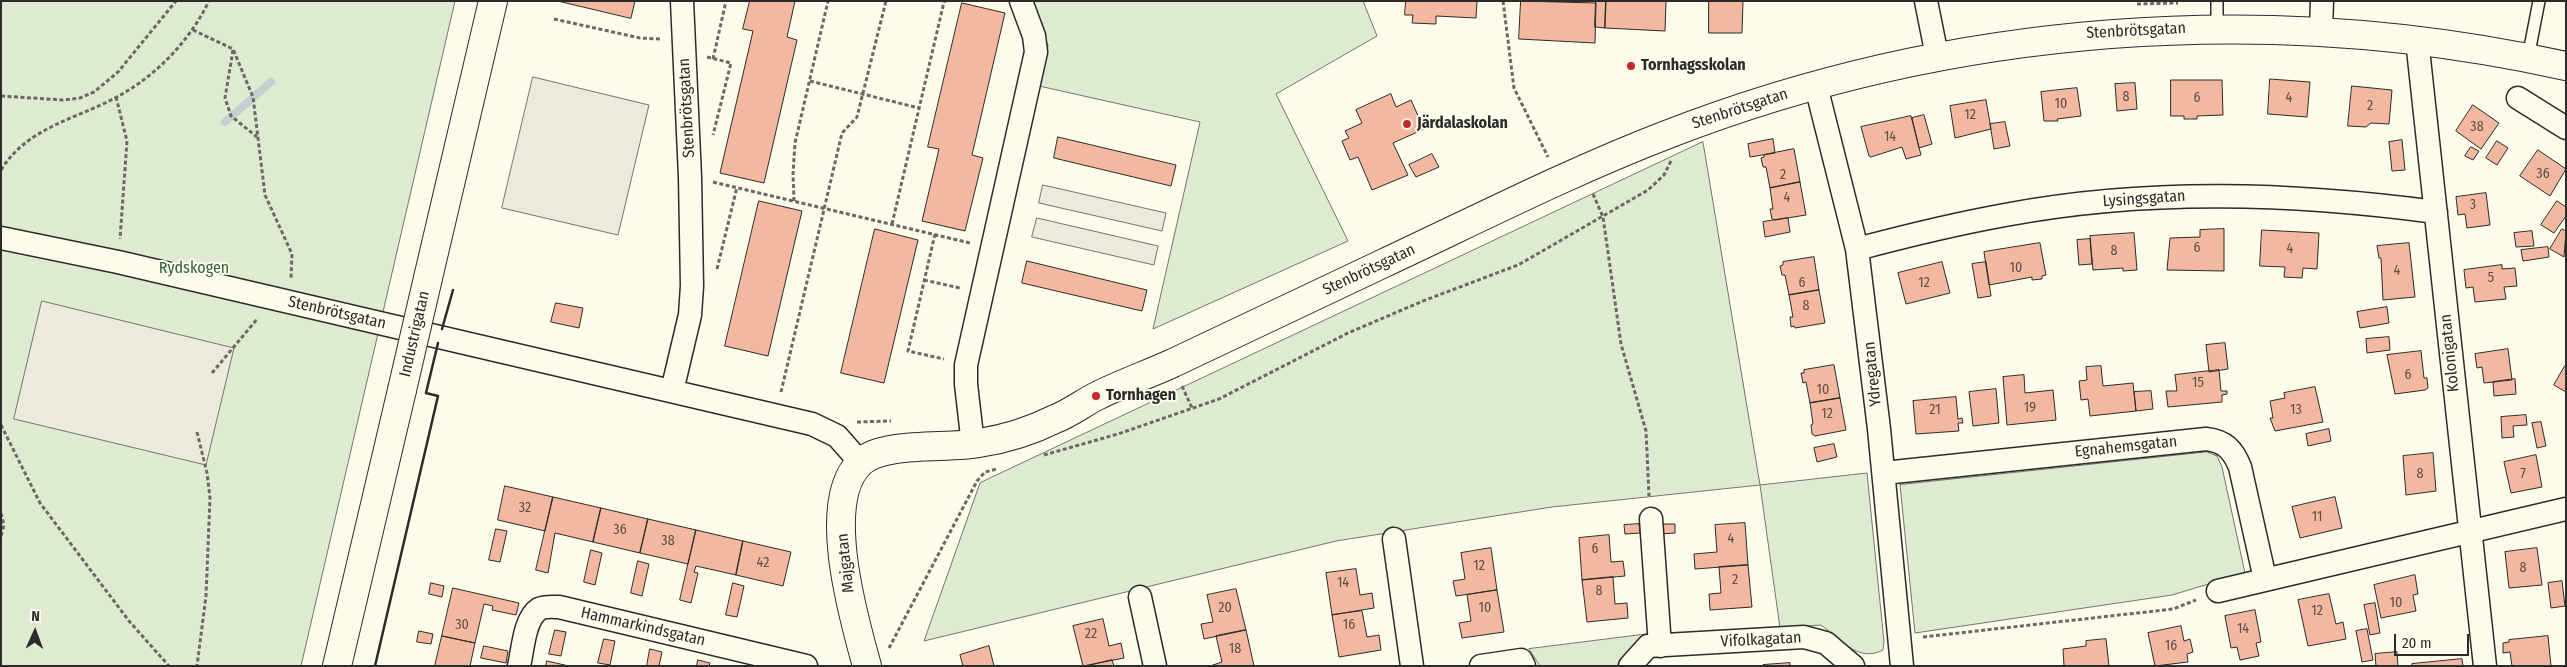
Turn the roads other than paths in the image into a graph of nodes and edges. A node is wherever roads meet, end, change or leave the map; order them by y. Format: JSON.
{"nodes":[{"id":1,"x":493,"y":1,"type":"edge"},
{"id":2,"x":682,"y":1,"type":"edge"},
{"id":3,"x":1021,"y":1,"type":"edge"},
{"id":4,"x":1926,"y":1,"type":"edge"},
{"id":5,"x":2322,"y":1,"type":"edge"},
{"id":6,"x":2539,"y":1,"type":"edge"},
{"id":7,"x":2217,"y":10,"type":"edge"},
{"id":8,"x":2321,"y":30,"type":"junction"},
{"id":9,"x":2417,"y":40,"type":"junction"},
{"id":10,"x":1937,"y":56,"type":"junction"},
{"id":11,"x":2528,"y":58,"type":"junction"},
{"id":12,"x":2566,"y":66,"type":"edge"},
{"id":13,"x":1816,"y":86,"type":"junction"},
{"id":14,"x":2518,"y":98,"type":"dead end"},
{"id":15,"x":2566,"y":128,"type":"edge"},
{"id":16,"x":2436,"y":212,"type":"junction"},
{"id":17,"x":1,"y":238,"type":"edge"},
{"id":18,"x":1857,"y":249,"type":"junction"},
{"id":19,"x":672,"y":392,"type":"junction"},
{"id":20,"x":974,"y":445,"type":"junction"},
{"id":21,"x":860,"y":462,"type":"junction"},
{"id":22,"x":1884,"y":473,"type":"junction"},
{"id":23,"x":2566,"y":508,"type":"edge"},
{"id":24,"x":1651,"y":519,"type":"road end"},
{"id":25,"x":2469,"y":532,"type":"junction"},
{"id":26,"x":1394,"y":539,"type":"dead end"},
{"id":27,"x":2265,"y":580,"type":"junction"},
{"id":28,"x":2218,"y":591,"type":"road end"},
{"id":29,"x":1140,"y":597,"type":"dead end"},
{"id":30,"x":1660,"y":646,"type":"junction"},
{"id":31,"x":869,"y":661,"type":"edge"},
{"id":32,"x":338,"y":666,"type":"edge"},
{"id":33,"x":519,"y":666,"type":"edge"},
{"id":34,"x":806,"y":666,"type":"edge"},
{"id":35,"x":1155,"y":666,"type":"edge"},
{"id":36,"x":1412,"y":666,"type":"edge"},
{"id":37,"x":1481,"y":666,"type":"edge"},
{"id":38,"x":1524,"y":666,"type":"edge"},
{"id":39,"x":1630,"y":666,"type":"edge"},
{"id":40,"x":1853,"y":666,"type":"edge"},
{"id":41,"x":1902,"y":666,"type":"edge"},
{"id":42,"x":2485,"y":666,"type":"edge"}],
"edges":[{"from":1,"to":32,"type":"street","name":"Industrigatan","bridge":true},
{"from":2,"to":19,"type":"street","name":"Stenbrötsgatan"},
{"from":3,"to":20,"type":"street"},
{"from":4,"to":10,"type":"street"},
{"from":5,"to":8,"type":"street"},
{"from":6,"to":11,"type":"lane"},
{"from":7,"to":8,"type":"street","name":"Stenbrötsgatan"},
{"from":7,"to":10,"type":"street","name":"Stenbrötsgatan"},
{"from":8,"to":9,"type":"street","name":"Stenbrötsgatan"},
{"from":9,"to":11,"type":"street","name":"Stenbrötsgatan"},
{"from":9,"to":16,"type":"street","name":"Kolonigatan"},
{"from":10,"to":13,"type":"street","name":"Stenbrötsgatan"},
{"from":11,"to":12,"type":"street","name":"Stenbrötsgatan"},
{"from":13,"to":18,"type":"street","name":"Ydregatan"},
{"from":13,"to":20,"type":"street","name":"Stenbrötsgatan"},
{"from":14,"to":15,"type":"street"},
{"from":16,"to":18,"type":"street","name":"Lysingsgatan"},
{"from":16,"to":25,"type":"street","name":"Kolonigatan"},
{"from":17,"to":19,"type":"street","name":"Stenbrötsgatan"},
{"from":18,"to":22,"type":"street","name":"Ydregatan"},
{"from":19,"to":21,"type":"street","name":"Stenbrötsgatan"},
{"from":20,"to":21,"type":"street","name":"Stenbrötsgatan"},
{"from":21,"to":31,"type":"street","name":"Majgatan"},
{"from":22,"to":27,"type":"street","name":"Egnahemsgatan"},
{"from":22,"to":41,"type":"street","name":"Ydregatan"},
{"from":23,"to":25,"type":"street"},
{"from":24,"to":30,"type":"street"},
{"from":25,"to":27,"type":"street"},
{"from":25,"to":42,"type":"street","name":"Kolonigatan"},
{"from":26,"to":36,"type":"street"},
{"from":27,"to":28,"type":"street"},
{"from":29,"to":35,"type":"street"},
{"from":30,"to":39,"type":"street","name":"Vifolkagatan"},
{"from":30,"to":40,"type":"street","name":"Vifolkagatan"},
{"from":33,"to":34,"type":"street","name":"Hammarkindsgatan"},
{"from":37,"to":38,"type":"street"}]}
